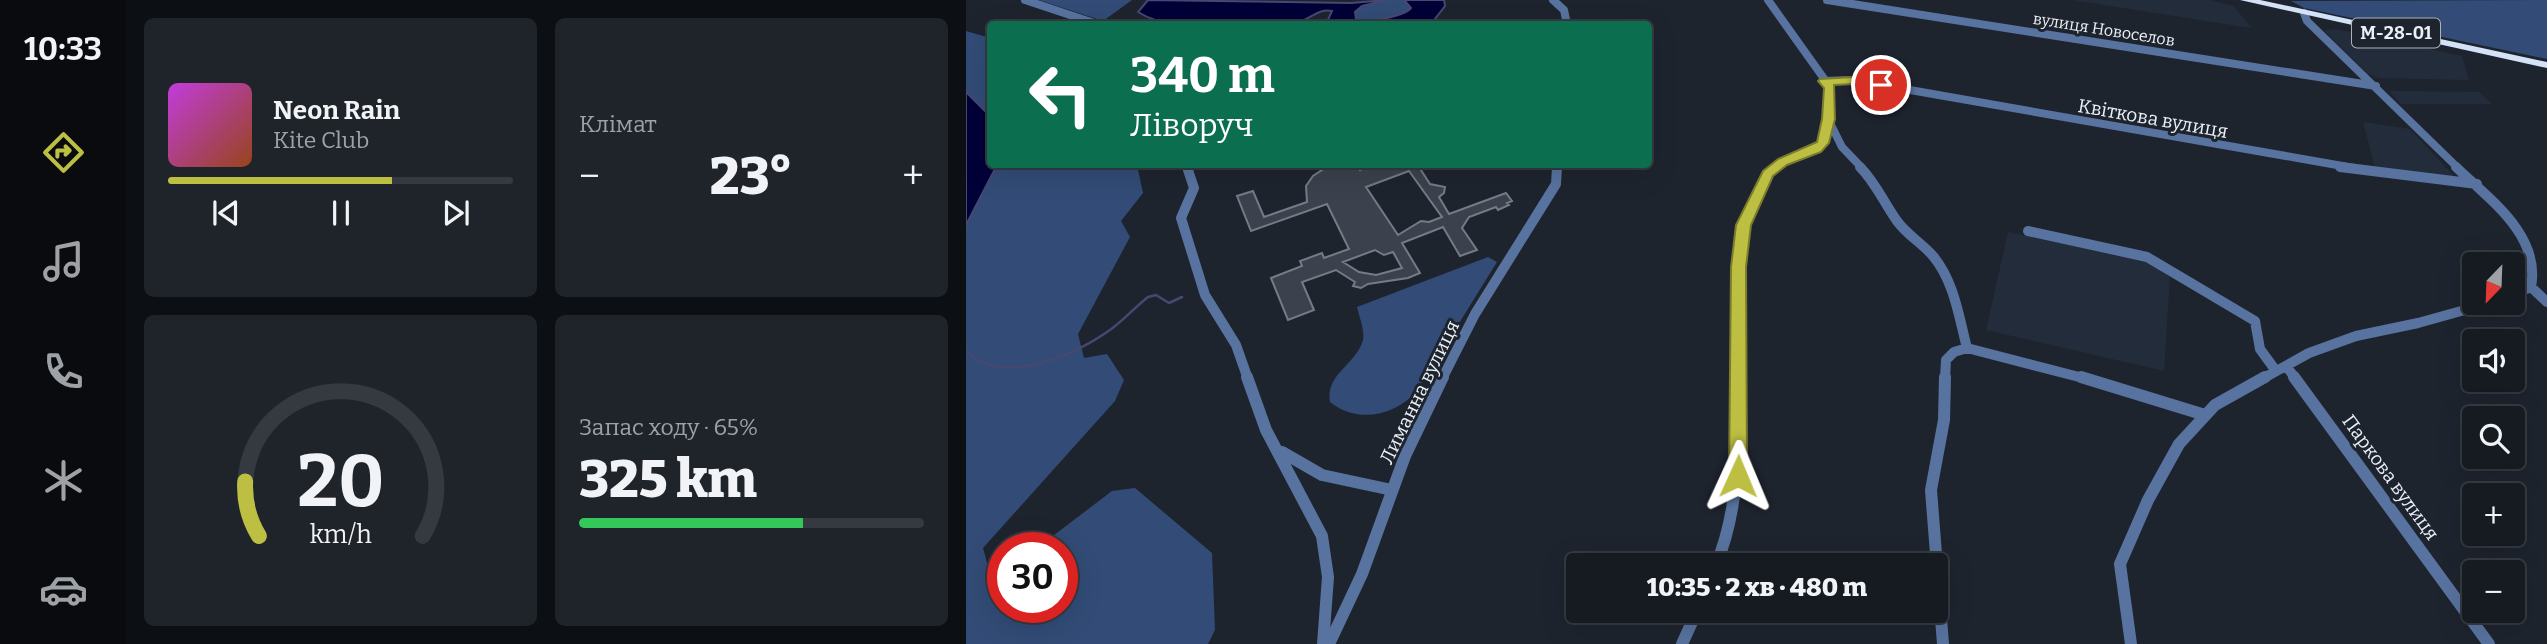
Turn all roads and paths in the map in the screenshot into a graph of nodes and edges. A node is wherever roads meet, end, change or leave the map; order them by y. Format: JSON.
{"nodes":[{"id":1,"x":1025,"y":0,"type":"edge"},
{"id":2,"x":1553,"y":0,"type":"edge"},
{"id":3,"x":1768,"y":0,"type":"edge"},
{"id":4,"x":1828,"y":0,"type":"edge"},
{"id":5,"x":2245,"y":0,"type":"edge"},
{"id":6,"x":2279,"y":4,"type":"edge"},
{"id":7,"x":2304,"y":13,"type":"junction"},
{"id":8,"x":1088,"y":21,"type":"edge"},
{"id":9,"x":1566,"y":21,"type":"edge"},
{"id":10,"x":2547,"y":65,"type":"edge"},
{"id":11,"x":1825,"y":85,"type":"junction"},
{"id":12,"x":2376,"y":86,"type":"junction"},
{"id":13,"x":1828,"y":119,"type":"junction"},
{"id":14,"x":1820,"y":146,"type":"junction"},
{"id":15,"x":1842,"y":147,"type":"junction"},
{"id":16,"x":1187,"y":168,"type":"edge"},
{"id":17,"x":1557,"y":168,"type":"edge"},
{"id":18,"x":2477,"y":184,"type":"junction"},
{"id":19,"x":2028,"y":232,"type":"dead end"},
{"id":20,"x":2547,"y":281,"type":"edge"},
{"id":21,"x":2533,"y":283,"type":"junction"},
{"id":22,"x":2525,"y":287,"type":"edge"},
{"id":23,"x":2547,"y":302,"type":"edge"},
{"id":24,"x":2462,"y":311,"type":"edge"},
{"id":25,"x":1967,"y":348,"type":"junction"},
{"id":26,"x":2281,"y":368,"type":"junction"},
{"id":27,"x":2205,"y":415,"type":"junction"},
{"id":28,"x":1279,"y":451,"type":"junction"},
{"id":29,"x":1392,"y":490,"type":"junction"},
{"id":30,"x":1721,"y":553,"type":"edge"},
{"id":31,"x":1692,"y":623,"type":"edge"},
{"id":32,"x":1323,"y":644,"type":"edge"},
{"id":33,"x":1329,"y":644,"type":"edge"},
{"id":34,"x":1682,"y":644,"type":"edge"},
{"id":35,"x":1942,"y":644,"type":"edge"},
{"id":36,"x":2131,"y":644,"type":"edge"},
{"id":37,"x":2490,"y":644,"type":"edge"}],
"edges":[{"from":1,"to":8,"type":"street"},
{"from":2,"to":9,"type":"street"},
{"from":3,"to":11,"type":"street"},
{"from":4,"to":12,"type":"street","name":"вулиця Новоселов"},
{"from":5,"to":6,"type":"highway","number":"М-28-01"},
{"from":6,"to":7,"type":"highway","number":"М-28-01"},
{"from":7,"to":10,"type":"highway","number":"М-28-01"},
{"from":7,"to":12,"type":"street"},
{"from":11,"to":13,"type":"street"},
{"from":11,"to":18,"type":"street","name":"Квіткова вулиця"},
{"from":12,"to":18,"type":"street"},
{"from":13,"to":14,"type":"street"},
{"from":13,"to":15,"type":"street"},
{"from":14,"to":15,"type":"street"},
{"from":14,"to":30,"type":"street"},
{"from":15,"to":25,"type":"street"},
{"from":16,"to":28,"type":"street"},
{"from":17,"to":29,"type":"street","name":"Лиманна вулиця"},
{"from":18,"to":21,"type":"street"},
{"from":19,"to":26,"type":"street","name":"Паркова вулиця"},
{"from":20,"to":21,"type":"street"},
{"from":21,"to":22,"type":"street"},
{"from":21,"to":23,"type":"street"},
{"from":24,"to":26,"type":"street"},
{"from":25,"to":27,"type":"street"},
{"from":25,"to":35,"type":"street"},
{"from":26,"to":27,"type":"street"},
{"from":26,"to":37,"type":"street","name":"Паркова вулиця"},
{"from":27,"to":36,"type":"street"},
{"from":28,"to":29,"type":"street"},
{"from":28,"to":32,"type":"street"},
{"from":29,"to":33,"type":"street","name":"Лиманна вулиця"},
{"from":31,"to":34,"type":"street"}]}
